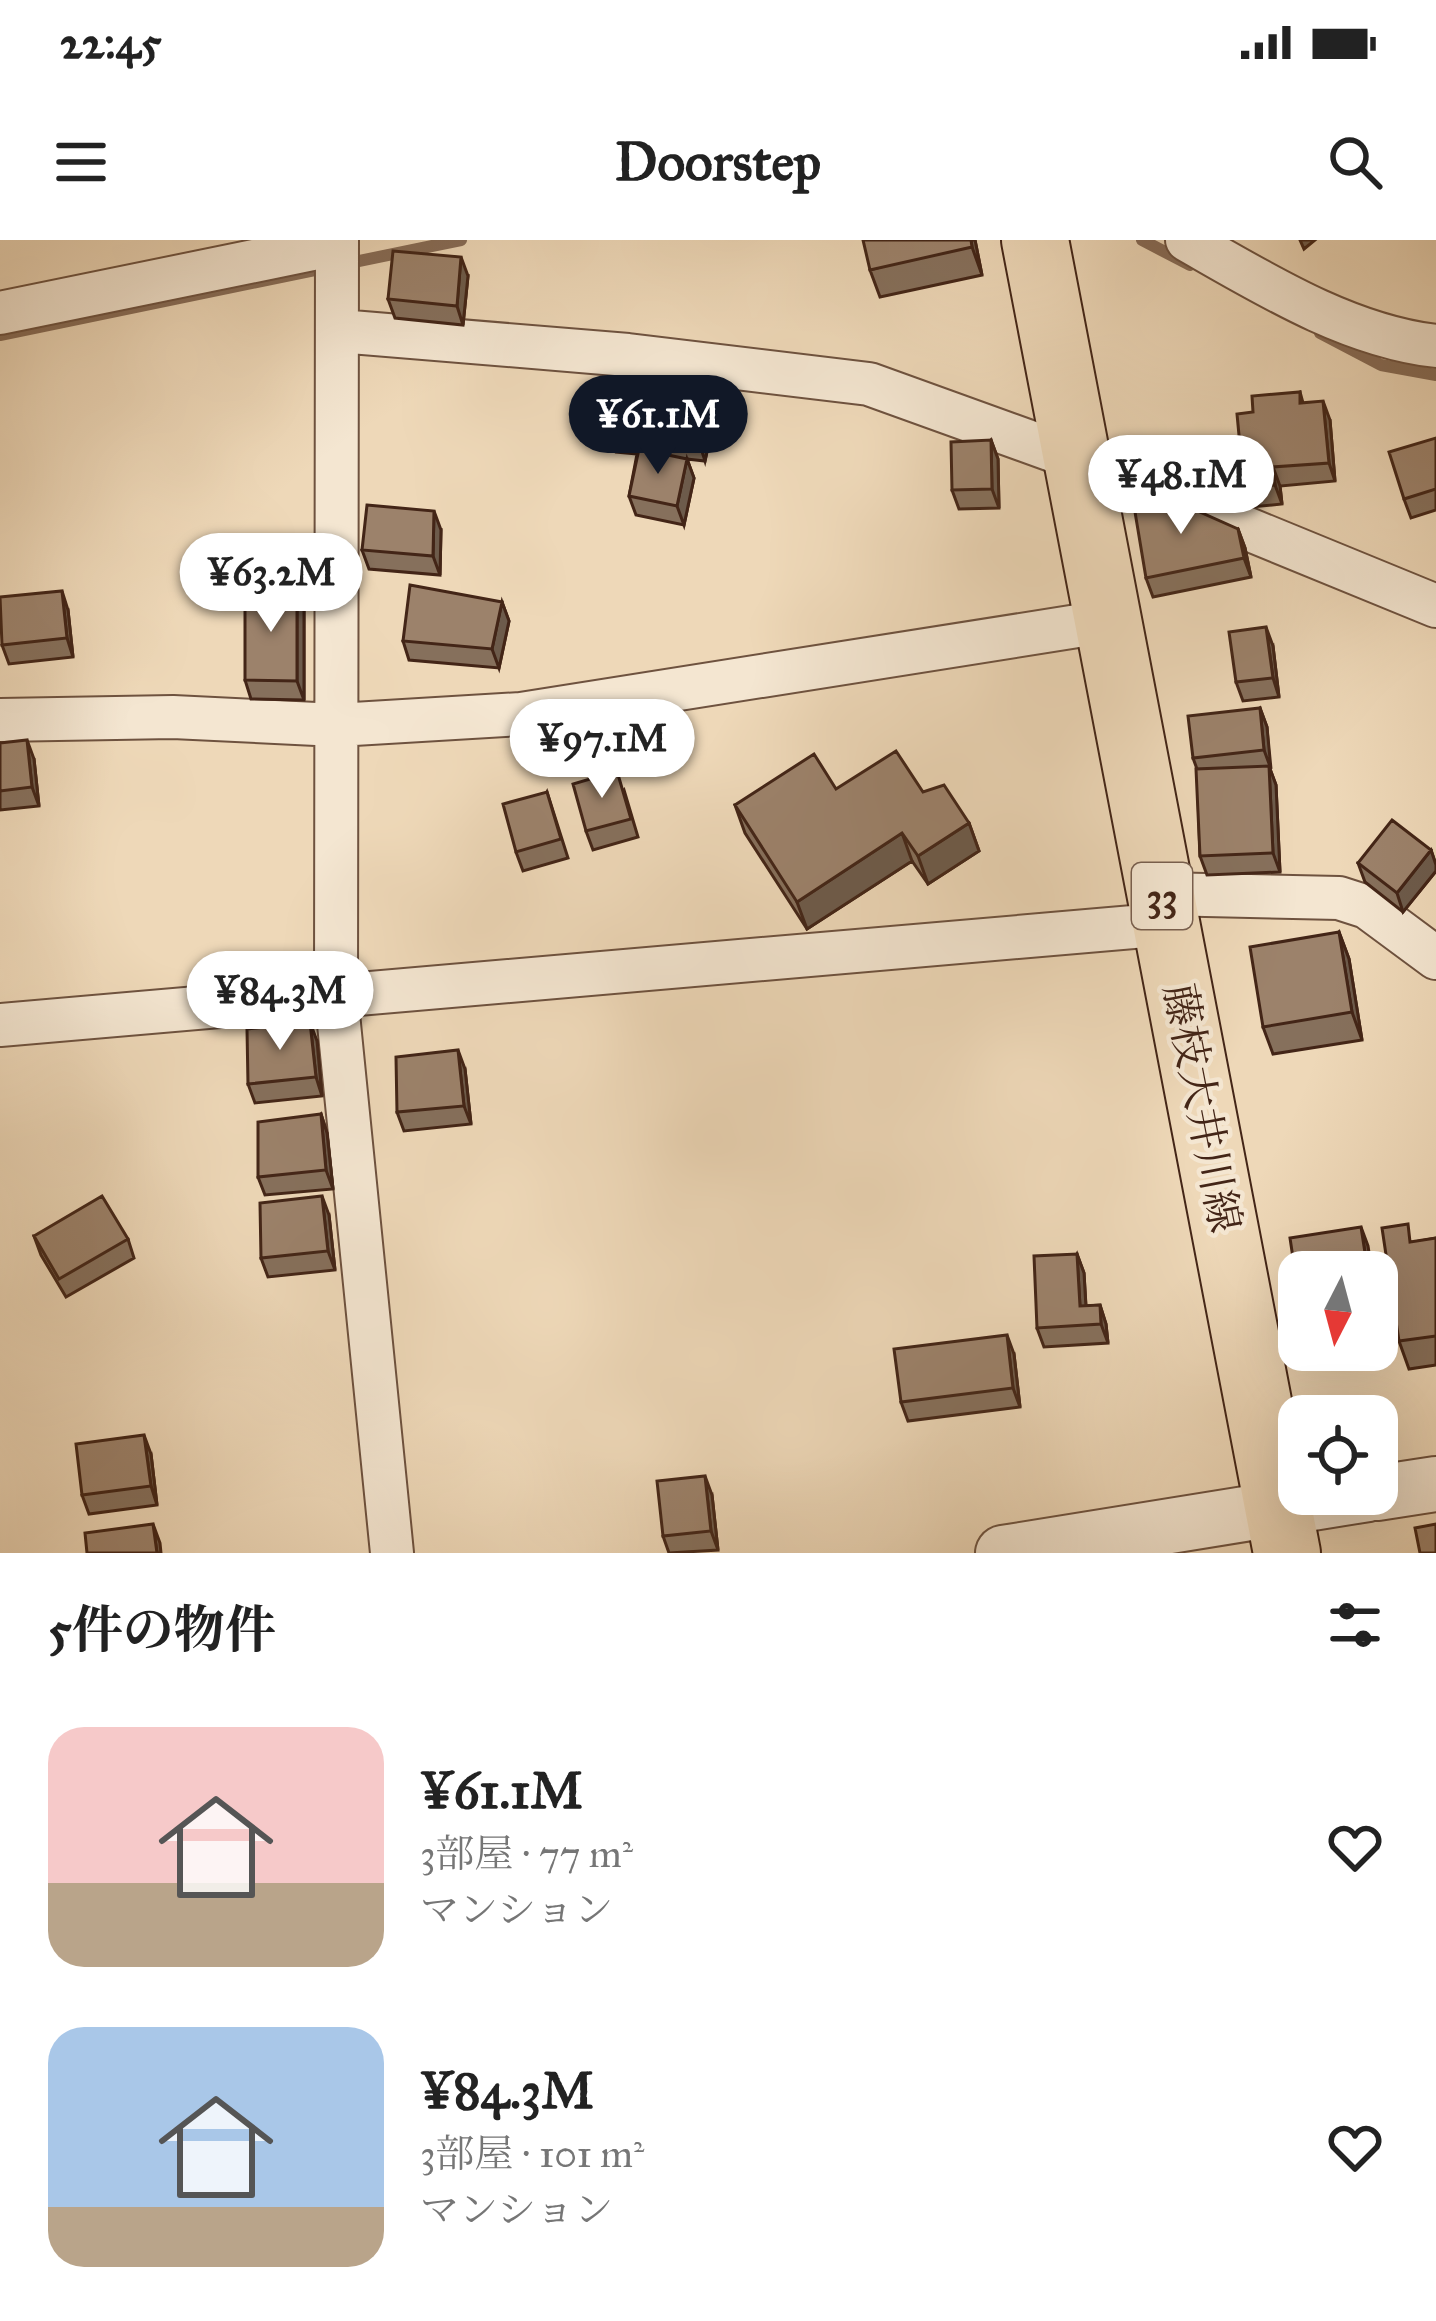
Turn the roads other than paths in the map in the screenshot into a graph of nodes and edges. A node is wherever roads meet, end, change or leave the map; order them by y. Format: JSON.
{"nodes":[{"id":1,"x":1035,"y":240,"type":"edge"},
{"id":2,"x":1187,"y":240,"type":"edge"},
{"id":3,"x":337,"y":256,"type":"edge"},
{"id":4,"x":0,"y":313,"type":"edge"},
{"id":5,"x":340,"y":331,"type":"junction"},
{"id":6,"x":1436,"y":346,"type":"edge"},
{"id":7,"x":1077,"y":459,"type":"junction"},
{"id":8,"x":1436,"y":606,"type":"edge"},
{"id":9,"x":1109,"y":621,"type":"junction"},
{"id":10,"x":0,"y":720,"type":"edge"},
{"id":11,"x":337,"y":725,"type":"junction"},
{"id":12,"x":1165,"y":909,"type":"junction"},
{"id":13,"x":1436,"y":958,"type":"edge"},
{"id":14,"x":336,"y":994,"type":"junction"},
{"id":15,"x":0,"y":1025,"type":"edge"},
{"id":16,"x":1436,"y":1484,"type":"edge"},
{"id":17,"x":1398,"y":1489,"type":"edge"},
{"id":18,"x":1318,"y":1515,"type":"edge"},
{"id":19,"x":1282,"y":1530,"type":"edge"},
{"id":20,"x":392,"y":1553,"type":"edge"},
{"id":21,"x":1003,"y":1553,"type":"edge"}],
"edges":[{"from":1,"to":7,"type":"main road","name":"藤枝大井川線","number":"33"},
{"from":2,"to":6,"type":"street"},
{"from":3,"to":4,"type":"street"},
{"from":3,"to":5,"type":"street"},
{"from":5,"to":7,"type":"street"},
{"from":5,"to":11,"type":"street"},
{"from":7,"to":8,"type":"street"},
{"from":7,"to":9,"type":"main road","name":"藤枝大井川線","number":"33"},
{"from":9,"to":11,"type":"street"},
{"from":9,"to":12,"type":"main road","name":"藤枝大井川線","number":"33"},
{"from":10,"to":11,"type":"street"},
{"from":11,"to":14,"type":"street"},
{"from":12,"to":13,"type":"street"},
{"from":12,"to":14,"type":"street"},
{"from":12,"to":19,"type":"main road","name":"藤枝大井川線","number":"33"},
{"from":14,"to":15,"type":"street"},
{"from":14,"to":20,"type":"street"},
{"from":16,"to":17,"type":"street"},
{"from":18,"to":19,"type":"street"},
{"from":19,"to":21,"type":"street"}]}
